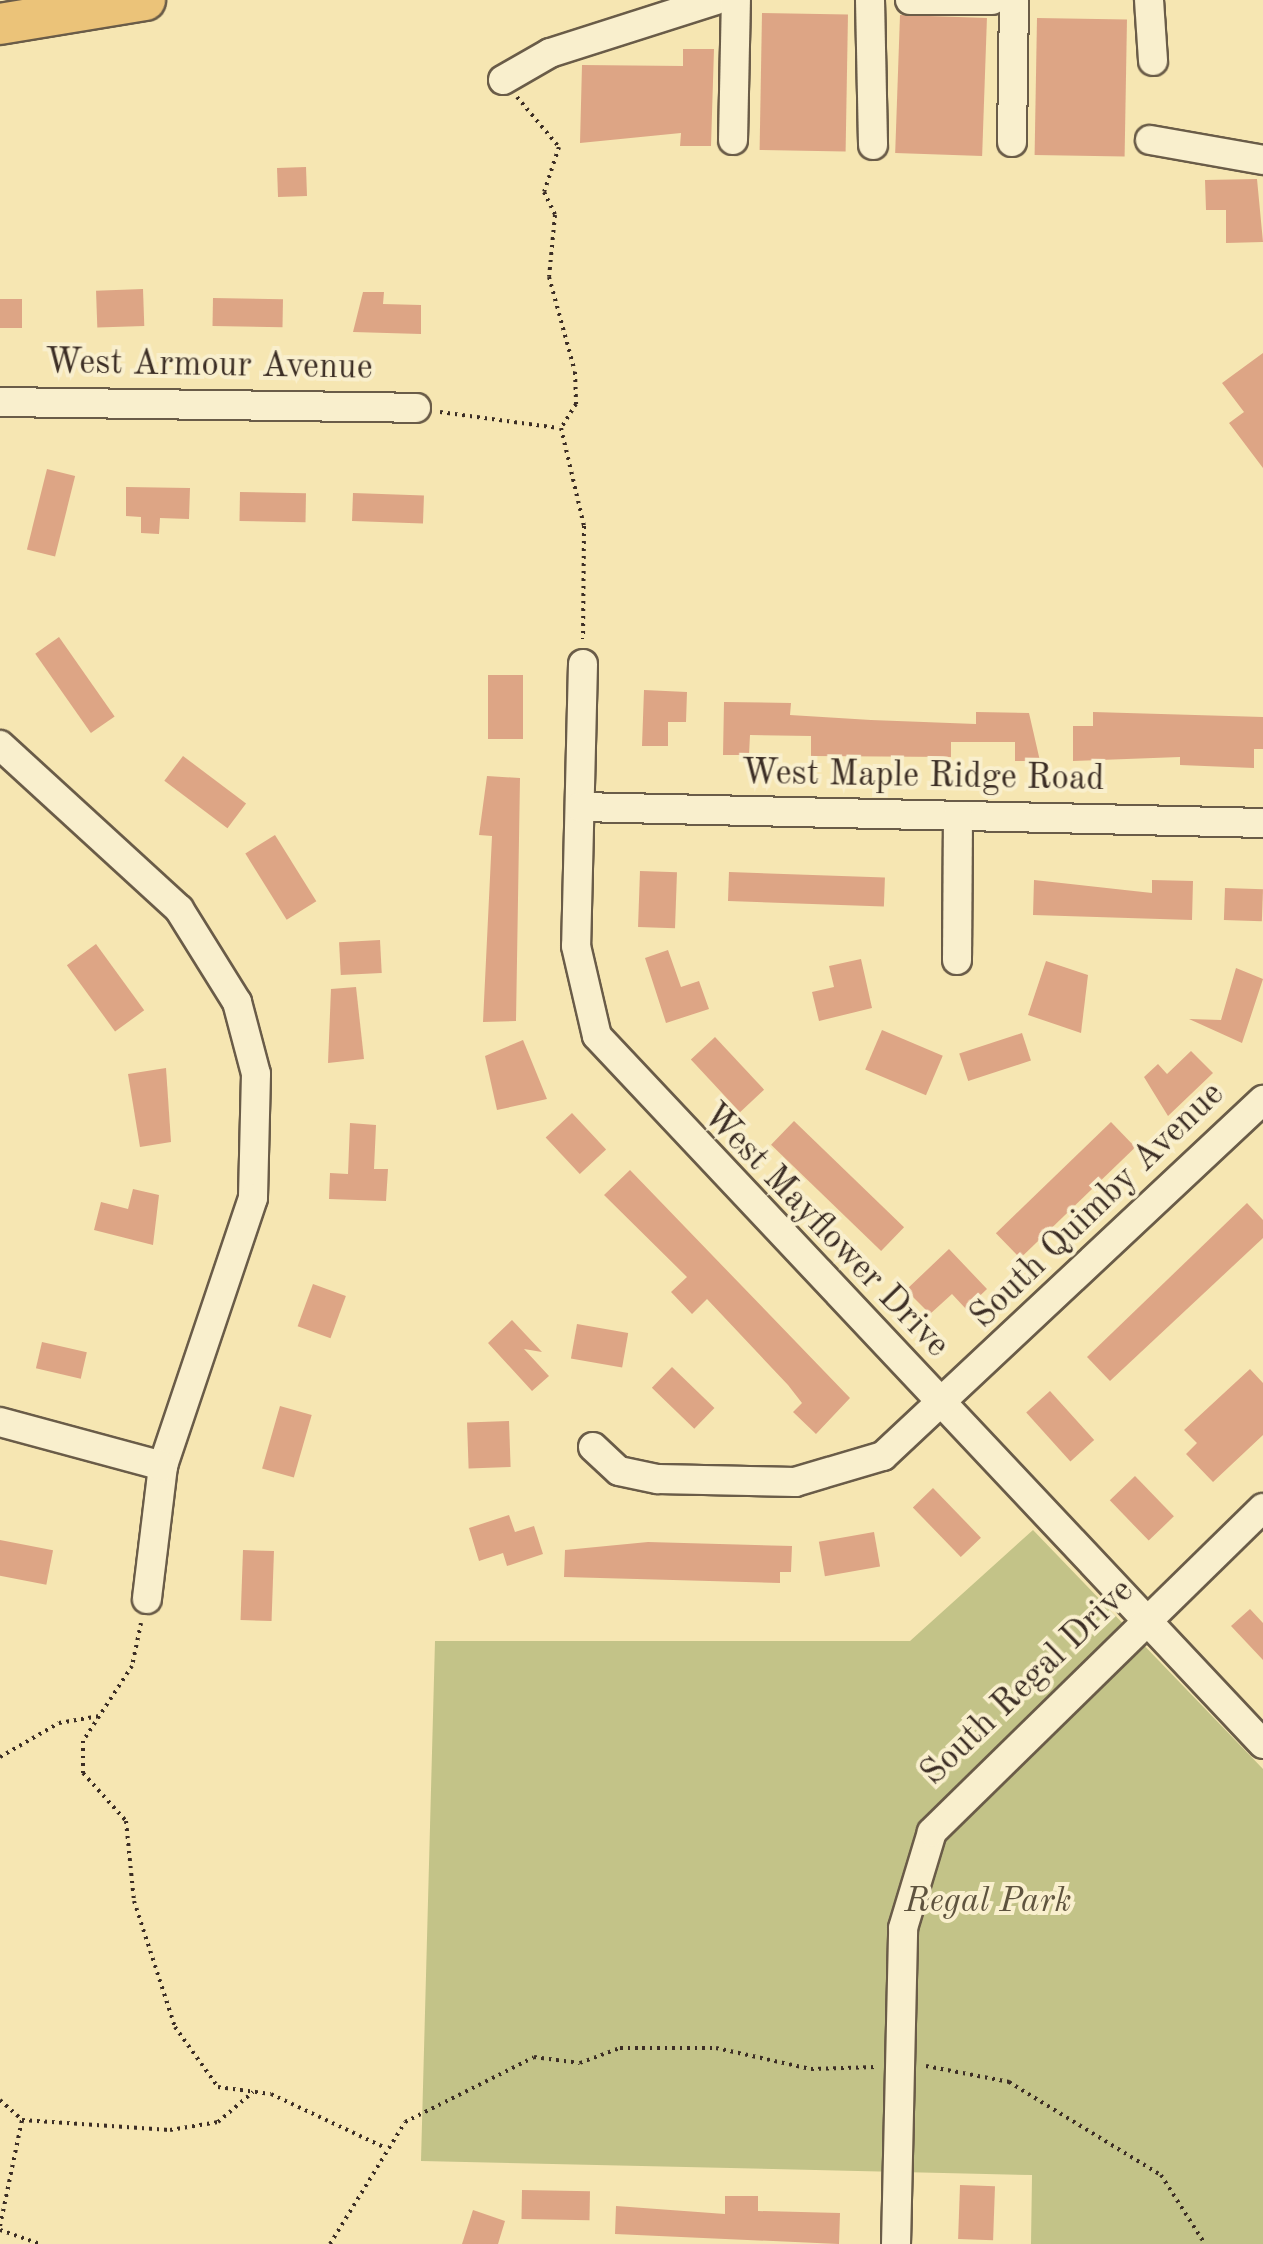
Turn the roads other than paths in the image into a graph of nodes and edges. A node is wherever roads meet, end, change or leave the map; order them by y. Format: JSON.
{"nodes":[{"id":1,"x":145,"y":0,"type":"edge"},
{"id":2,"x":716,"y":0,"type":"edge"},
{"id":3,"x":736,"y":0,"type":"edge"},
{"id":4,"x":870,"y":0,"type":"edge"},
{"id":5,"x":910,"y":0,"type":"edge"},
{"id":6,"x":992,"y":0,"type":"edge"},
{"id":7,"x":1014,"y":0,"type":"edge"},
{"id":8,"x":1149,"y":0,"type":"edge"},
{"id":9,"x":0,"y":24,"type":"edge"},
{"id":10,"x":1152,"y":61,"type":"dead end"},
{"id":11,"x":503,"y":80,"type":"road end"},
{"id":12,"x":733,"y":140,"type":"dead end"},
{"id":13,"x":1150,"y":140,"type":"dead end"},
{"id":14,"x":1012,"y":142,"type":"dead end"},
{"id":15,"x":873,"y":145,"type":"dead end"},
{"id":16,"x":1263,"y":160,"type":"edge"},
{"id":17,"x":0,"y":402,"type":"edge"},
{"id":18,"x":416,"y":408,"type":"road end"},
{"id":19,"x":583,"y":664,"type":"road end"},
{"id":20,"x":0,"y":744,"type":"edge"},
{"id":21,"x":580,"y":806,"type":"junction"},
{"id":22,"x":958,"y":816,"type":"junction"},
{"id":23,"x":1263,"y":823,"type":"edge"},
{"id":24,"x":957,"y":960,"type":"dead end"},
{"id":25,"x":1263,"y":1100,"type":"edge"},
{"id":26,"x":942,"y":1408,"type":"junction"},
{"id":27,"x":0,"y":1422,"type":"edge"},
{"id":28,"x":593,"y":1446,"type":"dead end"},
{"id":29,"x":162,"y":1466,"type":"junction"},
{"id":30,"x":1263,"y":1508,"type":"edge"},
{"id":31,"x":146,"y":1599,"type":"road end"},
{"id":32,"x":1146,"y":1622,"type":"junction"},
{"id":33,"x":1263,"y":1744,"type":"edge"},
{"id":34,"x":896,"y":2244,"type":"edge"}],
"edges":[{"from":1,"to":9,"type":"highway"},
{"from":2,"to":11,"type":"street"},
{"from":3,"to":12,"type":"street"},
{"from":4,"to":15,"type":"street"},
{"from":5,"to":6,"type":"street"},
{"from":7,"to":14,"type":"street"},
{"from":8,"to":10,"type":"street"},
{"from":13,"to":16,"type":"street"},
{"from":17,"to":18,"type":"street","name":"West Armour Avenue"},
{"from":19,"to":21,"type":"street","name":"West Mayflower Drive"},
{"from":20,"to":29,"type":"street"},
{"from":21,"to":22,"type":"street","name":"West Maple Ridge Road"},
{"from":21,"to":26,"type":"street","name":"West Mayflower Drive"},
{"from":22,"to":23,"type":"street","name":"West Maple Ridge Road"},
{"from":22,"to":24,"type":"street"},
{"from":25,"to":26,"type":"street","name":"South Quimby Avenue"},
{"from":26,"to":28,"type":"street","name":"South Quimby Avenue"},
{"from":26,"to":32,"type":"street","name":"West Mayflower Drive"},
{"from":27,"to":29,"type":"street"},
{"from":29,"to":31,"type":"street"},
{"from":30,"to":32,"type":"street","name":"South Regal Drive"},
{"from":32,"to":33,"type":"street","name":"West Mayflower Drive"},
{"from":32,"to":34,"type":"street","name":"South Regal Drive"}]}
